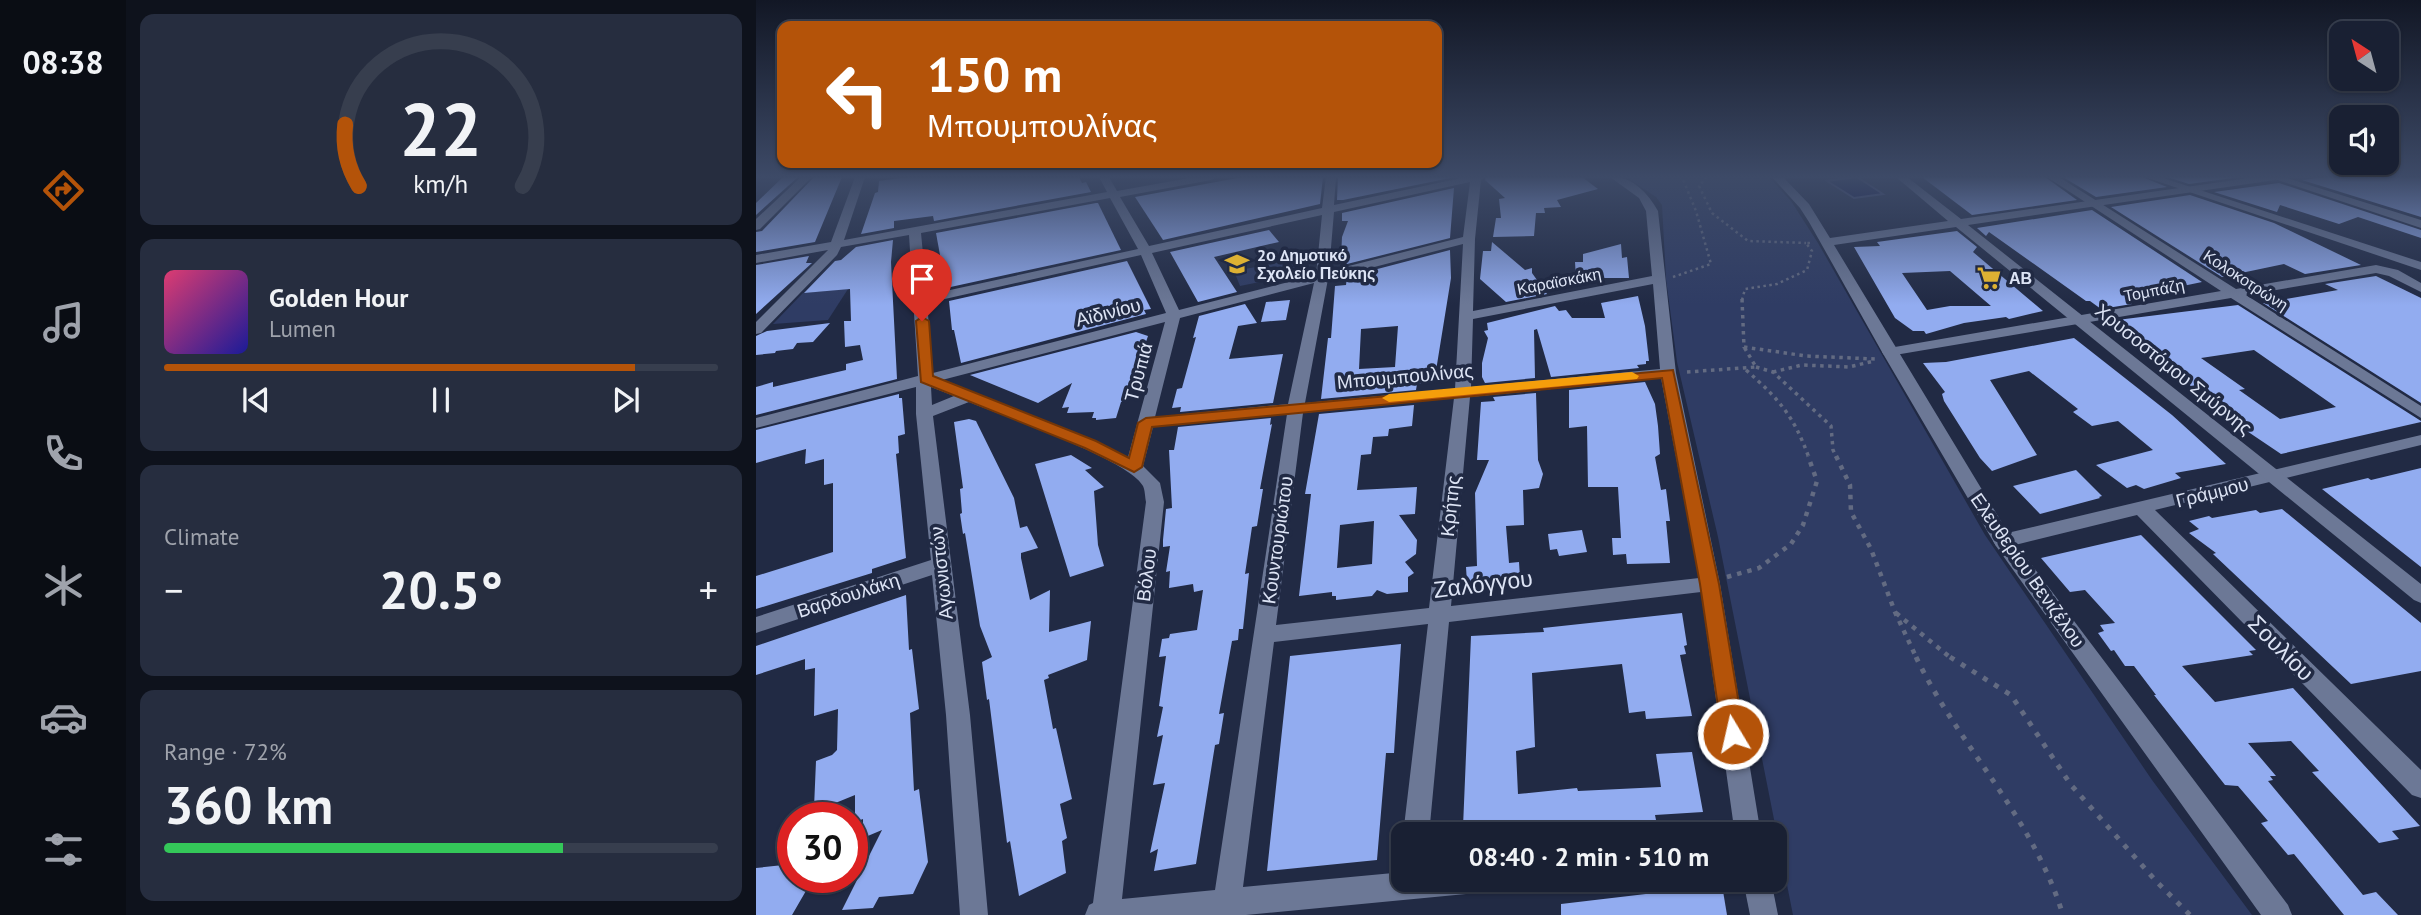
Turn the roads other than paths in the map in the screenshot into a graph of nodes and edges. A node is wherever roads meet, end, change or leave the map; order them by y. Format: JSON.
{"nodes":[{"id":1,"x":845,"y":220,"type":"edge"},
{"id":2,"x":976,"y":220,"type":"edge"},
{"id":3,"x":1128,"y":220,"type":"edge"},
{"id":4,"x":1279,"y":220,"type":"edge"},
{"id":5,"x":1327,"y":220,"type":"edge"},
{"id":6,"x":1471,"y":220,"type":"edge"},
{"id":7,"x":1652,"y":220,"type":"edge"},
{"id":8,"x":1813,"y":220,"type":"edge"},
{"id":9,"x":1966,"y":220,"type":"edge"},
{"id":10,"x":2119,"y":220,"type":"edge"},
{"id":11,"x":2278,"y":220,"type":"edge"},
{"id":12,"x":1957,"y":221,"type":"junction"},
{"id":13,"x":915,"y":231,"type":"junction"},
{"id":14,"x":1469,"y":239,"type":"junction"},
{"id":15,"x":1827,"y":242,"type":"junction"},
{"id":16,"x":836,"y":244,"type":"junction"},
{"id":17,"x":1144,"y":249,"type":"junction"},
{"id":18,"x":756,"y":259,"type":"edge"},
{"id":19,"x":2421,"y":267,"type":"edge"},
{"id":20,"x":1322,"y":277,"type":"junction"},
{"id":21,"x":1658,"y":279,"type":"junction"},
{"id":22,"x":2421,"y":288,"type":"edge"},
{"id":23,"x":2233,"y":293,"type":"junction"},
{"id":24,"x":921,"y":300,"type":"junction"},
{"id":25,"x":1174,"y":315,"type":"junction"},
{"id":26,"x":1467,"y":316,"type":"junction"},
{"id":27,"x":2081,"y":321,"type":"junction"},
{"id":28,"x":756,"y":330,"type":"edge"},
{"id":29,"x":1886,"y":356,"type":"junction"},
{"id":30,"x":1668,"y":373,"type":"junction"},
{"id":31,"x":926,"y":379,"type":"junction"},
{"id":32,"x":1463,"y":391,"type":"junction"},
{"id":33,"x":969,"y":396,"type":"junction"},
{"id":34,"x":1296,"y":407,"type":"junction"},
{"id":35,"x":2421,"y":413,"type":"edge"},
{"id":36,"x":924,"y":414,"type":"junction"},
{"id":37,"x":756,"y":423,"type":"edge"},
{"id":38,"x":1146,"y":423,"type":"junction"},
{"id":39,"x":2421,"y":440,"type":"edge"},
{"id":40,"x":1134,"y":467,"type":"junction"},
{"id":41,"x":2274,"y":477,"type":"junction"},
{"id":42,"x":2142,"y":509,"type":"junction"},
{"id":43,"x":2003,"y":541,"type":"junction"},
{"id":44,"x":939,"y":565,"type":"junction"},
{"id":45,"x":1709,"y":582,"type":"junction"},
{"id":46,"x":2421,"y":594,"type":"edge"},
{"id":47,"x":1438,"y":615,"type":"junction"},
{"id":48,"x":756,"y":625,"type":"edge"},
{"id":49,"x":1263,"y":635,"type":"junction"},
{"id":50,"x":2421,"y":787,"type":"edge"},
{"id":51,"x":1417,"y":822,"type":"edge"},
{"id":52,"x":1746,"y":822,"type":"edge"},
{"id":53,"x":1391,"y":885,"type":"edge"},
{"id":54,"x":1759,"y":892,"type":"edge"},
{"id":55,"x":1227,"y":904,"type":"junction"},
{"id":56,"x":974,"y":915,"type":"edge"},
{"id":57,"x":1104,"y":915,"type":"edge"},
{"id":58,"x":1764,"y":915,"type":"edge"},
{"id":59,"x":2278,"y":915,"type":"edge"}],
"edges":[{"from":1,"to":16,"type":"street"},
{"from":2,"to":13,"type":"street"},
{"from":3,"to":17,"type":"street"},
{"from":4,"to":17,"type":"street"},
{"from":5,"to":20,"type":"street","name":"Κουντουριώτου"},
{"from":6,"to":14,"type":"street","name":"Κρήτης"},
{"from":7,"to":21,"type":"street"},
{"from":8,"to":15,"type":"street","name":"Ελευθερίου Βενιζέλου"},
{"from":9,"to":12,"type":"street"},
{"from":10,"to":23,"type":"street","name":"Κολοκοτρώνη"},
{"from":11,"to":19,"type":"street"},
{"from":12,"to":15,"type":"street"},
{"from":12,"to":27,"type":"street","name":"Χρυσοστόμου Σμύρνης"},
{"from":13,"to":16,"type":"street"},
{"from":13,"to":24,"type":"street","name":"Αγωνιστών"},
{"from":14,"to":20,"type":"street","name":"Αϊδινίου"},
{"from":14,"to":26,"type":"street","name":"Κρήτης"},
{"from":15,"to":29,"type":"street","name":"Ελευθερίου Βενιζέλου"},
{"from":16,"to":18,"type":"street"},
{"from":16,"to":28,"type":"street"},
{"from":17,"to":24,"type":"street"},
{"from":17,"to":25,"type":"street"},
{"from":20,"to":25,"type":"street","name":"Αϊδινίου"},
{"from":20,"to":34,"type":"street","name":"Κουντουριώτου"},
{"from":21,"to":26,"type":"street","name":"Καραϊσκάκη"},
{"from":21,"to":30,"type":"street"},
{"from":22,"to":23,"type":"street","name":"Τομπάζη"},
{"from":23,"to":27,"type":"street","name":"Τομπάζη"},
{"from":23,"to":35,"type":"street","name":"Κολοκοτρώνη"},
{"from":24,"to":31,"type":"street","name":"Αγωνιστών"},
{"from":25,"to":31,"type":"street","name":"Αϊδινίου"},
{"from":25,"to":38,"type":"street","name":"Τρυπιά"},
{"from":26,"to":32,"type":"street","name":"Κρήτης"},
{"from":27,"to":29,"type":"street","name":"Τομπάζη"},
{"from":27,"to":41,"type":"street","name":"Χρυσοστόμου Σμύρνης"},
{"from":29,"to":43,"type":"street","name":"Ελευθερίου Βενιζέλου"},
{"from":30,"to":32,"type":"street","name":"Μπουμπουλίνας"},
{"from":30,"to":45,"type":"street"},
{"from":31,"to":33,"type":"street","name":"Βόλου"},
{"from":31,"to":36,"type":"street","name":"Αγωνιστών"},
{"from":31,"to":37,"type":"street","name":"Αϊδινίου"},
{"from":32,"to":34,"type":"street","name":"Μπουμπουλίνας"},
{"from":32,"to":47,"type":"street","name":"Κρήτης"},
{"from":33,"to":36,"type":"street"},
{"from":33,"to":40,"type":"street","name":"Βόλου"},
{"from":34,"to":38,"type":"street","name":"Μπουμπουλίνας"},
{"from":34,"to":49,"type":"street","name":"Κουντουριώτου"},
{"from":36,"to":44,"type":"street","name":"Αγωνιστών"},
{"from":38,"to":40,"type":"street","name":"Τρυπιά"},
{"from":39,"to":41,"type":"street","name":"Γράμμου"},
{"from":40,"to":57,"type":"street","name":"Βόλου"},
{"from":41,"to":42,"type":"street","name":"Γράμμου"},
{"from":41,"to":46,"type":"street","name":"Χρυσοστόμου Σμύρνης"},
{"from":42,"to":43,"type":"street","name":"Γράμμου"},
{"from":42,"to":50,"type":"street","name":"Σουλίου"},
{"from":43,"to":59,"type":"street","name":"Ελευθερίου Βενιζέλου"},
{"from":44,"to":48,"type":"street","name":"Βαρδουλάκη"},
{"from":44,"to":56,"type":"street","name":"Αγωνιστών"},
{"from":45,"to":47,"type":"street","name":"Ζαλόγγου"},
{"from":45,"to":52,"type":"street"},
{"from":47,"to":49,"type":"street","name":"Ζαλόγγου"},
{"from":47,"to":51,"type":"street","name":"Κρήτης"},
{"from":49,"to":55,"type":"street","name":"Κουντουριώτου"},
{"from":53,"to":55,"type":"street"},
{"from":54,"to":58,"type":"street"},
{"from":55,"to":57,"type":"street"}]}
